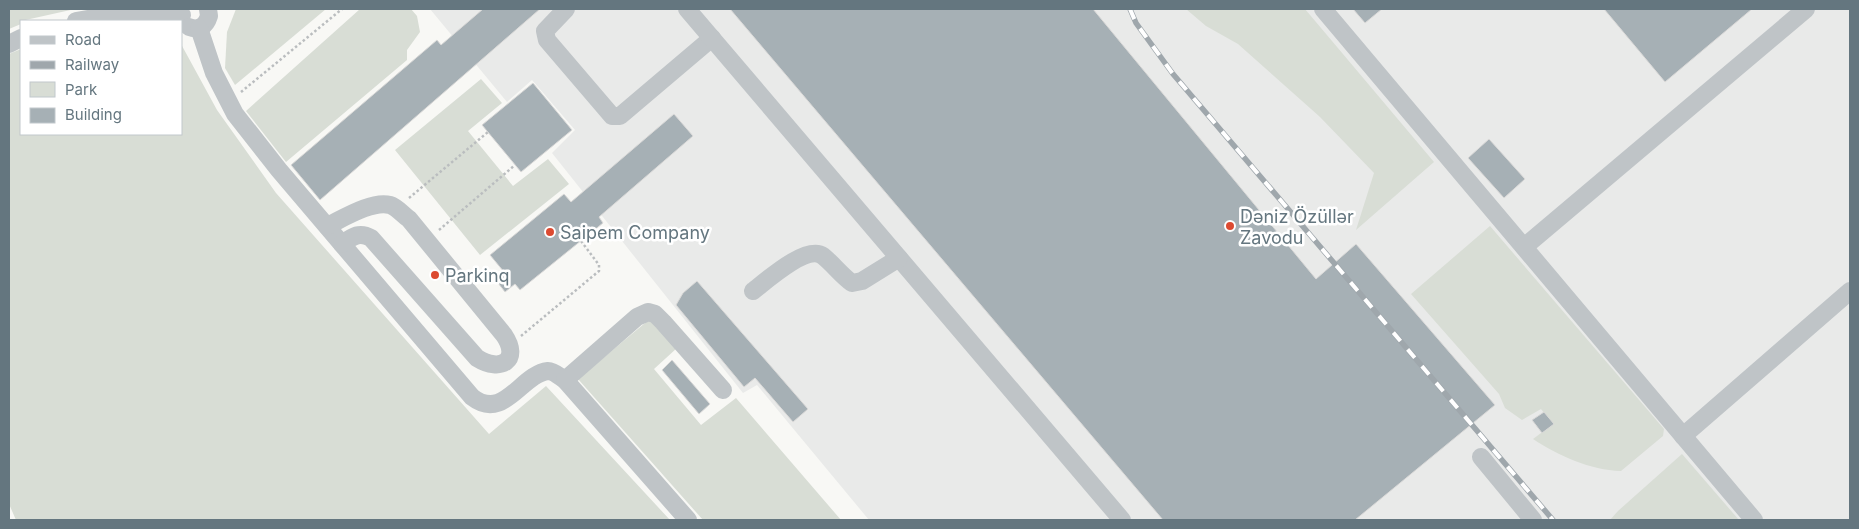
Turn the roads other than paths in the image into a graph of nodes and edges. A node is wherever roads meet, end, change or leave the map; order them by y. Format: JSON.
{"nodes":[{"id":1,"x":208,"y":9,"type":"edge"},
{"id":2,"x":566,"y":9,"type":"edge"},
{"id":3,"x":687,"y":9,"type":"edge"},
{"id":4,"x":1323,"y":9,"type":"edge"},
{"id":5,"x":1806,"y":9,"type":"edge"},
{"id":6,"x":182,"y":12,"type":"edge"},
{"id":7,"x":82,"y":20,"type":"edge"},
{"id":8,"x":199,"y":28,"type":"junction"},
{"id":9,"x":712,"y":38,"type":"junction"},
{"id":10,"x":327,"y":226,"type":"junction"},
{"id":11,"x":342,"y":244,"type":"junction"},
{"id":12,"x":1524,"y":247,"type":"junction"},
{"id":13,"x":898,"y":258,"type":"junction"},
{"id":14,"x":753,"y":291,"type":"dead end"},
{"id":15,"x":1850,"y":291,"type":"edge"},
{"id":16,"x":565,"y":380,"type":"junction"},
{"id":17,"x":724,"y":390,"type":"dead end"},
{"id":18,"x":1683,"y":436,"type":"junction"},
{"id":19,"x":1481,"y":457,"type":"dead end"},
{"id":20,"x":1116,"y":518,"type":"edge"},
{"id":21,"x":688,"y":520,"type":"edge"},
{"id":22,"x":1533,"y":520,"type":"edge"},
{"id":23,"x":1754,"y":520,"type":"edge"}],
"edges":[{"from":1,"to":8,"type":"street"},
{"from":2,"to":9,"type":"street"},
{"from":3,"to":9,"type":"street"},
{"from":4,"to":12,"type":"street"},
{"from":5,"to":12,"type":"street"},
{"from":6,"to":7,"type":"street"},
{"from":6,"to":8,"type":"street"},
{"from":8,"to":10,"type":"street"},
{"from":9,"to":13,"type":"street"},
{"from":10,"to":11,"type":"street"},
{"from":10,"to":11,"type":"street"},
{"from":11,"to":16,"type":"street"},
{"from":12,"to":18,"type":"street"},
{"from":13,"to":14,"type":"street"},
{"from":13,"to":20,"type":"street"},
{"from":15,"to":18,"type":"street"},
{"from":16,"to":17,"type":"street"},
{"from":16,"to":21,"type":"street"},
{"from":18,"to":23,"type":"street"},
{"from":19,"to":22,"type":"street"}]}
